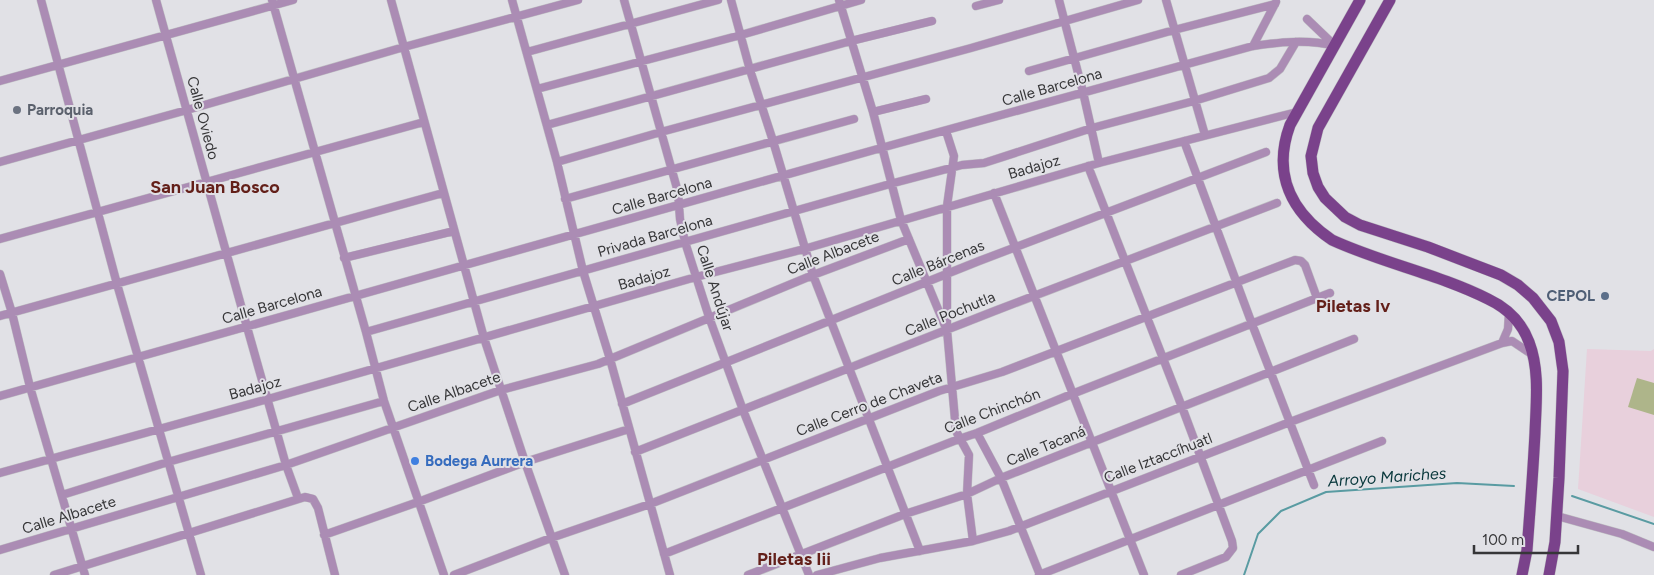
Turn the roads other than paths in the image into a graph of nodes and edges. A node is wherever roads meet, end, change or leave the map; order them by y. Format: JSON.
{"nodes":[{"id":1,"x":41,"y":0,"type":"edge"},
{"id":2,"x":156,"y":0,"type":"edge"},
{"id":3,"x":293,"y":0,"type":"edge"},
{"id":4,"x":391,"y":0,"type":"edge"},
{"id":5,"x":512,"y":0,"type":"edge"},
{"id":6,"x":578,"y":0,"type":"edge"},
{"id":7,"x":624,"y":0,"type":"edge"},
{"id":8,"x":718,"y":0,"type":"edge"},
{"id":9,"x":731,"y":0,"type":"edge"},
{"id":10,"x":861,"y":0,"type":"edge"},
{"id":11,"x":999,"y":0,"type":"edge"},
{"id":12,"x":1058,"y":0,"type":"edge"},
{"id":13,"x":1138,"y":0,"type":"edge"},
{"id":14,"x":1166,"y":0,"type":"edge"},
{"id":15,"x":1360,"y":0,"type":"edge"},
{"id":16,"x":1390,"y":0,"type":"edge"},
{"id":17,"x":1276,"y":2,"type":"edge"},
{"id":18,"x":272,"y":3,"type":"edge"},
{"id":19,"x":840,"y":3,"type":"edge"},
{"id":20,"x":976,"y":6,"type":"dead end"},
{"id":21,"x":516,"y":17,"type":"junction"},
{"id":22,"x":1307,"y":19,"type":"dead end"},
{"id":23,"x":932,"y":21,"type":"dead end"},
{"id":24,"x":1064,"y":21,"type":"junction"},
{"id":25,"x":631,"y":24,"type":"junction"},
{"id":26,"x":1174,"y":30,"type":"junction"},
{"id":27,"x":166,"y":35,"type":"junction"},
{"id":28,"x":740,"y":35,"type":"junction"},
{"id":29,"x":851,"y":41,"type":"junction"},
{"id":30,"x":1296,"y":42,"type":"junction"},
{"id":31,"x":1253,"y":46,"type":"junction"},
{"id":32,"x":1335,"y":46,"type":"junction"},
{"id":33,"x":404,"y":47,"type":"junction"},
{"id":34,"x":526,"y":52,"type":"junction"},
{"id":35,"x":1074,"y":58,"type":"junction"},
{"id":36,"x":640,"y":60,"type":"junction"},
{"id":37,"x":57,"y":65,"type":"junction"},
{"id":38,"x":1185,"y":65,"type":"junction"},
{"id":39,"x":750,"y":70,"type":"junction"},
{"id":40,"x":1029,"y":71,"type":"dead end"},
{"id":41,"x":862,"y":77,"type":"junction"},
{"id":42,"x":294,"y":79,"type":"junction"},
{"id":43,"x":0,"y":81,"type":"edge"},
{"id":44,"x":537,"y":89,"type":"junction"},
{"id":45,"x":1083,"y":92,"type":"junction"},
{"id":46,"x":651,"y":96,"type":"junction"},
{"id":47,"x":926,"y":99,"type":"dead end"},
{"id":48,"x":1194,"y":101,"type":"junction"},
{"id":49,"x":761,"y":106,"type":"junction"},
{"id":50,"x":187,"y":110,"type":"junction"},
{"id":51,"x":873,"y":112,"type":"junction"},
{"id":52,"x":1296,"y":112,"type":"junction"},
{"id":53,"x":854,"y":119,"type":"dead end"},
{"id":54,"x":424,"y":122,"type":"junction"},
{"id":55,"x":547,"y":125,"type":"junction"},
{"id":56,"x":1092,"y":128,"type":"junction"},
{"id":57,"x":946,"y":131,"type":"junction"},
{"id":58,"x":661,"y":132,"type":"junction"},
{"id":59,"x":1205,"y":135,"type":"junction"},
{"id":60,"x":78,"y":140,"type":"junction"},
{"id":61,"x":773,"y":141,"type":"junction"},
{"id":62,"x":1184,"y":141,"type":"junction"},
{"id":63,"x":881,"y":148,"type":"junction"},
{"id":64,"x":314,"y":152,"type":"junction"},
{"id":65,"x":1266,"y":152,"type":"dead end"},
{"id":66,"x":0,"y":162,"type":"edge"},
{"id":67,"x":557,"y":162,"type":"junction"},
{"id":68,"x":1099,"y":163,"type":"junction"},
{"id":69,"x":1088,"y":166,"type":"junction"},
{"id":70,"x":951,"y":168,"type":"junction"},
{"id":71,"x":672,"y":169,"type":"junction"},
{"id":72,"x":784,"y":176,"type":"junction"},
{"id":73,"x":1197,"y":180,"type":"junction"},
{"id":74,"x":206,"y":181,"type":"junction"},
{"id":75,"x":890,"y":184,"type":"junction"},
{"id":76,"x":443,"y":193,"type":"junction"},
{"id":77,"x":994,"y":193,"type":"junction"},
{"id":78,"x":565,"y":199,"type":"junction"},
{"id":79,"x":1276,"y":203,"type":"dead end"},
{"id":80,"x":678,"y":206,"type":"junction"},
{"id":81,"x":947,"y":206,"type":"junction"},
{"id":82,"x":98,"y":212,"type":"junction"},
{"id":83,"x":794,"y":212,"type":"junction"},
{"id":84,"x":1107,"y":212,"type":"junction"},
{"id":85,"x":901,"y":220,"type":"junction"},
{"id":86,"x":334,"y":223,"type":"junction"},
{"id":87,"x":1216,"y":227,"type":"junction"},
{"id":88,"x":454,"y":231,"type":"junction"},
{"id":89,"x":574,"y":235,"type":"junction"},
{"id":90,"x":0,"y":239,"type":"edge"},
{"id":91,"x":909,"y":239,"type":"junction"},
{"id":92,"x":686,"y":242,"type":"junction"},
{"id":93,"x":1015,"y":248,"type":"junction"},
{"id":94,"x":804,"y":249,"type":"junction"},
{"id":95,"x":226,"y":253,"type":"junction"},
{"id":96,"x":344,"y":258,"type":"junction"},
{"id":97,"x":1126,"y":262,"type":"junction"},
{"id":98,"x":463,"y":266,"type":"junction"},
{"id":99,"x":583,"y":271,"type":"junction"},
{"id":100,"x":0,"y":274,"type":"edge"},
{"id":101,"x":946,"y":274,"type":"junction"},
{"id":102,"x":813,"y":275,"type":"junction"},
{"id":103,"x":696,"y":277,"type":"junction"},
{"id":104,"x":926,"y":282,"type":"junction"},
{"id":105,"x":1236,"y":283,"type":"junction"},
{"id":106,"x":117,"y":284,"type":"junction"},
{"id":107,"x":1330,"y":293,"type":"dead end"},
{"id":108,"x":355,"y":296,"type":"junction"},
{"id":109,"x":1034,"y":296,"type":"junction"},
{"id":110,"x":1317,"y":298,"type":"junction"},
{"id":111,"x":474,"y":302,"type":"junction"},
{"id":112,"x":594,"y":307,"type":"junction"},
{"id":113,"x":12,"y":313,"type":"junction"},
{"id":114,"x":1509,"y":313,"type":"junction"},
{"id":115,"x":0,"y":316,"type":"edge"},
{"id":116,"x":709,"y":317,"type":"junction"},
{"id":117,"x":1148,"y":317,"type":"junction"},
{"id":118,"x":830,"y":321,"type":"junction"},
{"id":119,"x":1252,"y":324,"type":"junction"},
{"id":120,"x":247,"y":327,"type":"junction"},
{"id":121,"x":947,"y":330,"type":"junction"},
{"id":122,"x":366,"y":332,"type":"junction"},
{"id":123,"x":484,"y":338,"type":"junction"},
{"id":124,"x":1354,"y":339,"type":"dead end"},
{"id":125,"x":1502,"y":343,"type":"junction"},
{"id":126,"x":1056,"y":352,"type":"junction"},
{"id":127,"x":138,"y":356,"type":"junction"},
{"id":128,"x":1533,"y":356,"type":"junction"},
{"id":129,"x":1164,"y":358,"type":"junction"},
{"id":130,"x":610,"y":359,"type":"junction"},
{"id":131,"x":726,"y":363,"type":"junction"},
{"id":132,"x":375,"y":368,"type":"junction"},
{"id":133,"x":850,"y":369,"type":"junction"},
{"id":134,"x":1271,"y":373,"type":"junction"},
{"id":135,"x":30,"y":387,"type":"junction"},
{"id":136,"x":951,"y":387,"type":"junction"},
{"id":137,"x":501,"y":390,"type":"junction"},
{"id":138,"x":1072,"y":394,"type":"junction"},
{"id":139,"x":0,"y":396,"type":"edge"},
{"id":140,"x":268,"y":399,"type":"junction"},
{"id":141,"x":384,"y":401,"type":"junction"},
{"id":142,"x":622,"y":404,"type":"junction"},
{"id":143,"x":1182,"y":407,"type":"junction"},
{"id":144,"x":744,"y":410,"type":"junction"},
{"id":145,"x":869,"y":418,"type":"junction"},
{"id":146,"x":1290,"y":422,"type":"junction"},
{"id":147,"x":392,"y":427,"type":"junction"},
{"id":148,"x":158,"y":429,"type":"junction"},
{"id":149,"x":628,"y":429,"type":"junction"},
{"id":150,"x":277,"y":432,"type":"junction"},
{"id":151,"x":977,"y":433,"type":"junction"},
{"id":152,"x":959,"y":439,"type":"junction"},
{"id":153,"x":1382,"y":441,"type":"dead end"},
{"id":154,"x":1092,"y":442,"type":"junction"},
{"id":155,"x":635,"y":452,"type":"junction"},
{"id":156,"x":1201,"y":456,"type":"junction"},
{"id":157,"x":52,"y":459,"type":"junction"},
{"id":158,"x":763,"y":459,"type":"junction"},
{"id":159,"x":168,"y":462,"type":"junction"},
{"id":160,"x":524,"y":462,"type":"junction"},
{"id":161,"x":286,"y":465,"type":"junction"},
{"id":162,"x":887,"y":467,"type":"junction"},
{"id":163,"x":1308,"y":470,"type":"junction"},
{"id":164,"x":0,"y":473,"type":"edge"},
{"id":165,"x":1001,"y":478,"type":"junction"},
{"id":166,"x":1314,"y":485,"type":"dead end"},
{"id":167,"x":1111,"y":491,"type":"junction"},
{"id":168,"x":967,"y":494,"type":"junction"},
{"id":169,"x":62,"y":495,"type":"junction"},
{"id":170,"x":178,"y":496,"type":"junction"},
{"id":171,"x":298,"y":498,"type":"junction"},
{"id":172,"x":418,"y":502,"type":"junction"},
{"id":173,"x":650,"y":504,"type":"junction"},
{"id":174,"x":1219,"y":504,"type":"junction"},
{"id":175,"x":782,"y":507,"type":"junction"},
{"id":176,"x":905,"y":514,"type":"junction"},
{"id":177,"x":1557,"y":516,"type":"junction"},
{"id":178,"x":1021,"y":526,"type":"junction"},
{"id":179,"x":72,"y":529,"type":"junction"},
{"id":180,"x":189,"y":534,"type":"junction"},
{"id":181,"x":324,"y":535,"type":"junction"},
{"id":182,"x":551,"y":538,"type":"junction"},
{"id":183,"x":1130,"y":540,"type":"junction"},
{"id":184,"x":973,"y":541,"type":"junction"},
{"id":185,"x":1654,"y":547,"type":"edge"},
{"id":186,"x":0,"y":550,"type":"edge"},
{"id":187,"x":920,"y":550,"type":"junction"},
{"id":188,"x":664,"y":554,"type":"junction"},
{"id":189,"x":802,"y":554,"type":"junction"},
{"id":190,"x":82,"y":566,"type":"junction"},
{"id":191,"x":54,"y":575,"type":"edge"},
{"id":192,"x":85,"y":575,"type":"edge"},
{"id":193,"x":201,"y":575,"type":"edge"},
{"id":194,"x":335,"y":575,"type":"edge"},
{"id":195,"x":444,"y":575,"type":"edge"},
{"id":196,"x":454,"y":575,"type":"edge"},
{"id":197,"x":565,"y":575,"type":"edge"},
{"id":198,"x":670,"y":575,"type":"edge"},
{"id":199,"x":748,"y":575,"type":"edge"},
{"id":200,"x":809,"y":575,"type":"edge"},
{"id":201,"x":816,"y":575,"type":"edge"},
{"id":202,"x":1040,"y":575,"type":"edge"},
{"id":203,"x":1144,"y":575,"type":"edge"},
{"id":204,"x":1181,"y":575,"type":"edge"},
{"id":205,"x":1522,"y":575,"type":"edge"},
{"id":206,"x":1549,"y":575,"type":"edge"}],
"edges":[{"from":1,"to":37,"type":"street"},
{"from":2,"to":27,"type":"street","name":"Calle Oviedo"},
{"from":3,"to":18,"type":"street"},
{"from":4,"to":33,"type":"street"},
{"from":5,"to":21,"type":"street"},
{"from":6,"to":21,"type":"street"},
{"from":7,"to":25,"type":"street","name":"Calle Andújar"},
{"from":8,"to":25,"type":"street"},
{"from":9,"to":28,"type":"street"},
{"from":10,"to":19,"type":"street"},
{"from":11,"to":20,"type":"street"},
{"from":12,"to":24,"type":"street"},
{"from":13,"to":24,"type":"street"},
{"from":14,"to":26,"type":"street"},
{"from":15,"to":32,"type":"main road"},
{"from":16,"to":177,"type":"main road"},
{"from":17,"to":26,"type":"street"},
{"from":17,"to":31,"type":"street"},
{"from":18,"to":27,"type":"street"},
{"from":18,"to":42,"type":"street"},
{"from":19,"to":28,"type":"street"},
{"from":19,"to":29,"type":"street"},
{"from":21,"to":33,"type":"street"},
{"from":21,"to":34,"type":"street"},
{"from":22,"to":32,"type":"street"},
{"from":23,"to":29,"type":"street"},
{"from":24,"to":35,"type":"street"},
{"from":24,"to":41,"type":"street"},
{"from":25,"to":34,"type":"street"},
{"from":25,"to":36,"type":"street","name":"Calle Andújar"},
{"from":26,"to":35,"type":"street"},
{"from":26,"to":38,"type":"street"},
{"from":27,"to":37,"type":"street"},
{"from":27,"to":50,"type":"street","name":"Calle Oviedo"},
{"from":28,"to":36,"type":"street"},
{"from":28,"to":39,"type":"street"},
{"from":29,"to":39,"type":"street"},
{"from":29,"to":41,"type":"street"},
{"from":30,"to":31,"type":"street","name":"Calle Barcelona"},
{"from":30,"to":32,"type":"street","name":"Calle Barcelona"},
{"from":30,"to":48,"type":"street"},
{"from":31,"to":38,"type":"street","name":"Calle Barcelona"},
{"from":32,"to":52,"type":"main road"},
{"from":33,"to":42,"type":"street"},
{"from":33,"to":54,"type":"street"},
{"from":34,"to":44,"type":"street"},
{"from":35,"to":40,"type":"street"},
{"from":35,"to":45,"type":"street"},
{"from":36,"to":44,"type":"street"},
{"from":36,"to":46,"type":"street","name":"Calle Andújar"},
{"from":37,"to":43,"type":"street"},
{"from":37,"to":60,"type":"street"},
{"from":38,"to":45,"type":"street","name":"Calle Barcelona"},
{"from":38,"to":48,"type":"street"},
{"from":39,"to":46,"type":"street"},
{"from":39,"to":49,"type":"street"},
{"from":41,"to":49,"type":"street"},
{"from":41,"to":51,"type":"street"},
{"from":42,"to":50,"type":"street"},
{"from":42,"to":64,"type":"street"},
{"from":44,"to":55,"type":"street"},
{"from":45,"to":56,"type":"street"},
{"from":45,"to":57,"type":"street","name":"Calle Barcelona"},
{"from":46,"to":55,"type":"street"},
{"from":46,"to":58,"type":"street","name":"Calle Andújar"},
{"from":47,"to":51,"type":"street"},
{"from":48,"to":56,"type":"street"},
{"from":48,"to":59,"type":"street"},
{"from":49,"to":58,"type":"street"},
{"from":49,"to":61,"type":"street"},
{"from":50,"to":60,"type":"street"},
{"from":50,"to":74,"type":"street","name":"Calle Oviedo"},
{"from":51,"to":63,"type":"street"},
{"from":52,"to":59,"type":"street","name":"Badajoz"},
{"from":52,"to":114,"type":"main road"},
{"from":53,"to":61,"type":"street"},
{"from":54,"to":64,"type":"street"},
{"from":54,"to":76,"type":"street"},
{"from":55,"to":67,"type":"street"},
{"from":56,"to":68,"type":"street"},
{"from":56,"to":70,"type":"street","name":"Privada Barcelona"},
{"from":57,"to":63,"type":"street","name":"Calle Barcelona"},
{"from":57,"to":70,"type":"street"},
{"from":58,"to":67,"type":"street"},
{"from":58,"to":71,"type":"street","name":"Calle Andújar"},
{"from":59,"to":62,"type":"street","name":"Badajoz"},
{"from":60,"to":66,"type":"street"},
{"from":60,"to":82,"type":"street"},
{"from":61,"to":71,"type":"street"},
{"from":61,"to":72,"type":"street"},
{"from":62,"to":68,"type":"street","name":"Badajoz"},
{"from":62,"to":73,"type":"street"},
{"from":63,"to":72,"type":"street","name":"Calle Barcelona"},
{"from":63,"to":75,"type":"street"},
{"from":64,"to":74,"type":"street"},
{"from":64,"to":86,"type":"street"},
{"from":65,"to":73,"type":"street","name":"Calle Bárcenas"},
{"from":67,"to":78,"type":"street"},
{"from":68,"to":69,"type":"street","name":"Badajoz"},
{"from":69,"to":77,"type":"street","name":"Badajoz"},
{"from":69,"to":84,"type":"street"},
{"from":70,"to":75,"type":"street","name":"Privada Barcelona"},
{"from":70,"to":81,"type":"street"},
{"from":71,"to":78,"type":"street"},
{"from":71,"to":80,"type":"street","name":"Calle Andújar"},
{"from":72,"to":80,"type":"street","name":"Calle Barcelona"},
{"from":72,"to":83,"type":"street"},
{"from":73,"to":84,"type":"street","name":"Calle Bárcenas"},
{"from":73,"to":87,"type":"street"},
{"from":74,"to":82,"type":"street"},
{"from":74,"to":95,"type":"street","name":"Calle Oviedo"},
{"from":75,"to":83,"type":"street","name":"Privada Barcelona"},
{"from":75,"to":85,"type":"street"},
{"from":76,"to":86,"type":"street"},
{"from":76,"to":88,"type":"street"},
{"from":77,"to":81,"type":"street","name":"Badajoz"},
{"from":77,"to":93,"type":"street"},
{"from":78,"to":89,"type":"street"},
{"from":79,"to":87,"type":"street","name":"Calle Pochutla"},
{"from":80,"to":89,"type":"street","name":"Calle Barcelona"},
{"from":80,"to":92,"type":"street","name":"Calle Andújar"},
{"from":81,"to":85,"type":"street","name":"Badajoz"},
{"from":81,"to":101,"type":"street"},
{"from":82,"to":90,"type":"street"},
{"from":82,"to":106,"type":"street"},
{"from":83,"to":92,"type":"street","name":"Privada Barcelona"},
{"from":83,"to":94,"type":"street"},
{"from":84,"to":93,"type":"street","name":"Calle Bárcenas"},
{"from":84,"to":97,"type":"street"},
{"from":85,"to":91,"type":"street"},
{"from":85,"to":94,"type":"street","name":"Badajoz"},
{"from":86,"to":95,"type":"street"},
{"from":86,"to":96,"type":"street"},
{"from":87,"to":97,"type":"street","name":"Calle Pochutla"},
{"from":87,"to":105,"type":"street"},
{"from":88,"to":96,"type":"street"},
{"from":88,"to":98,"type":"street"},
{"from":89,"to":98,"type":"street","name":"Calle Barcelona"},
{"from":89,"to":99,"type":"street"},
{"from":91,"to":102,"type":"street","name":"Calle Albacete"},
{"from":91,"to":104,"type":"street"},
{"from":92,"to":99,"type":"street","name":"Privada Barcelona"},
{"from":92,"to":103,"type":"street","name":"Calle Andújar"},
{"from":93,"to":101,"type":"street","name":"Calle Bárcenas"},
{"from":93,"to":109,"type":"street"},
{"from":94,"to":102,"type":"street"},
{"from":94,"to":103,"type":"street","name":"Badajoz"},
{"from":95,"to":106,"type":"street"},
{"from":95,"to":120,"type":"street","name":"Calle Oviedo"},
{"from":96,"to":108,"type":"street"},
{"from":97,"to":109,"type":"street","name":"Calle Pochutla"},
{"from":97,"to":117,"type":"street"},
{"from":98,"to":108,"type":"street","name":"Calle Barcelona"},
{"from":98,"to":111,"type":"street"},
{"from":99,"to":111,"type":"street","name":"Privada Barcelona"},
{"from":99,"to":112,"type":"street"},
{"from":100,"to":113,"type":"street"},
{"from":101,"to":104,"type":"street","name":"Calle Bárcenas"},
{"from":101,"to":121,"type":"street"},
{"from":102,"to":116,"type":"street","name":"Calle Albacete"},
{"from":102,"to":118,"type":"street"},
{"from":103,"to":112,"type":"street","name":"Badajoz"},
{"from":103,"to":116,"type":"street","name":"Calle Andújar"},
{"from":104,"to":118,"type":"street","name":"Calle Bárcenas"},
{"from":104,"to":121,"type":"street"},
{"from":105,"to":110,"type":"street","name":"Calle Cerro de Chaveta"},
{"from":105,"to":117,"type":"street","name":"Calle Cerro de Chaveta"},
{"from":105,"to":119,"type":"street"},
{"from":106,"to":113,"type":"street"},
{"from":106,"to":127,"type":"street"},
{"from":107,"to":110,"type":"street","name":"Calle Chinchón"},
{"from":108,"to":120,"type":"street","name":"Calle Barcelona"},
{"from":108,"to":122,"type":"street"},
{"from":109,"to":121,"type":"street","name":"Calle Pochutla"},
{"from":109,"to":126,"type":"street"},
{"from":110,"to":119,"type":"street","name":"Calle Chinchón"},
{"from":111,"to":122,"type":"street","name":"Privada Barcelona"},
{"from":111,"to":123,"type":"street"},
{"from":112,"to":123,"type":"street","name":"Badajoz"},
{"from":112,"to":130,"type":"street"},
{"from":113,"to":115,"type":"street"},
{"from":113,"to":135,"type":"street"},
{"from":114,"to":125,"type":"street"},
{"from":114,"to":128,"type":"main road"},
{"from":116,"to":130,"type":"street","name":"Calle Albacete"},
{"from":116,"to":131,"type":"street","name":"Calle Andújar"},
{"from":117,"to":126,"type":"street","name":"Calle Cerro de Chaveta"},
{"from":117,"to":129,"type":"street"},
{"from":118,"to":131,"type":"street","name":"Calle Bárcenas"},
{"from":118,"to":133,"type":"street"},
{"from":119,"to":129,"type":"street","name":"Calle Chinchón"},
{"from":119,"to":134,"type":"street"},
{"from":120,"to":127,"type":"street","name":"Calle Barcelona"},
{"from":120,"to":140,"type":"street","name":"Calle Oviedo"},
{"from":121,"to":133,"type":"street","name":"Calle Pochutla"},
{"from":121,"to":136,"type":"street"},
{"from":122,"to":132,"type":"street"},
{"from":123,"to":132,"type":"street","name":"Badajoz"},
{"from":123,"to":137,"type":"street"},
{"from":124,"to":134,"type":"street","name":"Calle Tacaná"},
{"from":125,"to":128,"type":"street"},
{"from":125,"to":146,"type":"street","name":"Calle Iztaccíhuatl"},
{"from":126,"to":136,"type":"street","name":"Calle Cerro de Chaveta"},
{"from":126,"to":138,"type":"street"},
{"from":127,"to":135,"type":"street","name":"Calle Barcelona"},
{"from":127,"to":148,"type":"street"},
{"from":128,"to":205,"type":"main road"},
{"from":129,"to":138,"type":"street","name":"Calle Chinchón"},
{"from":129,"to":143,"type":"street"},
{"from":130,"to":137,"type":"street","name":"Calle Albacete"},
{"from":130,"to":142,"type":"street"},
{"from":131,"to":142,"type":"street","name":"Calle Bárcenas"},
{"from":131,"to":144,"type":"street","name":"Calle Andújar"},
{"from":132,"to":140,"type":"street","name":"Badajoz"},
{"from":132,"to":141,"type":"street"},
{"from":133,"to":144,"type":"street","name":"Calle Pochutla"},
{"from":133,"to":145,"type":"street"},
{"from":134,"to":143,"type":"street","name":"Calle Tacaná"},
{"from":134,"to":146,"type":"street"},
{"from":135,"to":139,"type":"street","name":"Calle Barcelona"},
{"from":135,"to":157,"type":"street"},
{"from":136,"to":145,"type":"street","name":"Calle Cerro de Chaveta"},
{"from":136,"to":152,"type":"street"},
{"from":137,"to":147,"type":"street","name":"Calle Albacete"},
{"from":137,"to":160,"type":"street"},
{"from":138,"to":151,"type":"street","name":"Calle Chinchón"},
{"from":138,"to":154,"type":"street"},
{"from":140,"to":148,"type":"street","name":"Badajoz"},
{"from":140,"to":150,"type":"street","name":"Calle Oviedo"},
{"from":141,"to":147,"type":"street"},
{"from":141,"to":150,"type":"street"},
{"from":142,"to":149,"type":"street"},
{"from":143,"to":154,"type":"street","name":"Calle Tacaná"},
{"from":143,"to":156,"type":"street"},
{"from":144,"to":155,"type":"street","name":"Calle Pochutla"},
{"from":144,"to":158,"type":"street","name":"Calle Andújar"},
{"from":145,"to":158,"type":"street","name":"Calle Cerro de Chaveta"},
{"from":145,"to":162,"type":"street"},
{"from":146,"to":156,"type":"street","name":"Calle Iztaccíhuatl"},
{"from":146,"to":163,"type":"street"},
{"from":147,"to":161,"type":"street","name":"Calle Albacete"},
{"from":147,"to":172,"type":"street"},
{"from":148,"to":157,"type":"street","name":"Badajoz"},
{"from":148,"to":159,"type":"street"},
{"from":149,"to":155,"type":"street"},
{"from":149,"to":160,"type":"street"},
{"from":150,"to":159,"type":"street"},
{"from":150,"to":161,"type":"street","name":"Calle Oviedo"},
{"from":151,"to":152,"type":"street","name":"Calle Chinchón"},
{"from":151,"to":165,"type":"street"},
{"from":152,"to":162,"type":"street","name":"Calle Chinchón"},
{"from":152,"to":168,"type":"street"},
{"from":153,"to":163,"type":"street"},
{"from":154,"to":165,"type":"street","name":"Calle Tacaná"},
{"from":154,"to":167,"type":"street"},
{"from":155,"to":173,"type":"street"},
{"from":156,"to":167,"type":"street","name":"Calle Iztaccíhuatl"},
{"from":156,"to":174,"type":"street"},
{"from":157,"to":164,"type":"street","name":"Badajoz"},
{"from":157,"to":169,"type":"street"},
{"from":158,"to":173,"type":"street","name":"Calle Cerro de Chaveta"},
{"from":158,"to":175,"type":"street","name":"Calle Andújar"},
{"from":159,"to":169,"type":"street"},
{"from":159,"to":170,"type":"street"},
{"from":160,"to":172,"type":"street"},
{"from":160,"to":182,"type":"street"},
{"from":161,"to":170,"type":"street","name":"Calle Albacete"},
{"from":161,"to":171,"type":"street","name":"Calle Oviedo"},
{"from":162,"to":175,"type":"street","name":"Calle Chinchón"},
{"from":162,"to":176,"type":"street"},
{"from":163,"to":166,"type":"street"},
{"from":163,"to":174,"type":"street"},
{"from":165,"to":168,"type":"street","name":"Calle Tacaná"},
{"from":165,"to":178,"type":"street"},
{"from":167,"to":178,"type":"street","name":"Calle Iztaccíhuatl"},
{"from":167,"to":183,"type":"street"},
{"from":168,"to":176,"type":"street","name":"Calle Tacaná"},
{"from":168,"to":184,"type":"street"},
{"from":169,"to":179,"type":"street"},
{"from":170,"to":179,"type":"street","name":"Calle Albacete"},
{"from":170,"to":180,"type":"street"},
{"from":171,"to":180,"type":"street"},
{"from":171,"to":181,"type":"street"},
{"from":172,"to":181,"type":"street"},
{"from":172,"to":195,"type":"street"},
{"from":173,"to":182,"type":"street","name":"Calle Cerro de Chaveta"},
{"from":173,"to":188,"type":"street"},
{"from":174,"to":183,"type":"street"},
{"from":174,"to":204,"type":"street"},
{"from":175,"to":188,"type":"street","name":"Calle Chinchón"},
{"from":175,"to":189,"type":"street","name":"Calle Andújar"},
{"from":176,"to":187,"type":"street"},
{"from":176,"to":189,"type":"street","name":"Calle Tacaná"},
{"from":177,"to":185,"type":"street"},
{"from":177,"to":206,"type":"main road"},
{"from":178,"to":184,"type":"street","name":"Calle Iztaccíhuatl"},
{"from":178,"to":202,"type":"street"},
{"from":179,"to":186,"type":"street","name":"Calle Albacete"},
{"from":179,"to":190,"type":"street"},
{"from":180,"to":190,"type":"street"},
{"from":180,"to":193,"type":"street"},
{"from":181,"to":194,"type":"street"},
{"from":182,"to":196,"type":"street","name":"Calle Cerro de Chaveta"},
{"from":182,"to":197,"type":"street"},
{"from":183,"to":202,"type":"street"},
{"from":183,"to":203,"type":"street"},
{"from":184,"to":187,"type":"street","name":"Calle Iztaccíhuatl"},
{"from":187,"to":201,"type":"street","name":"Calle Iztaccíhuatl"},
{"from":188,"to":198,"type":"street"},
{"from":189,"to":199,"type":"street","name":"Calle Tacaná"},
{"from":189,"to":200,"type":"street","name":"Calle Andújar"},
{"from":190,"to":191,"type":"street"},
{"from":190,"to":192,"type":"street"}]}
